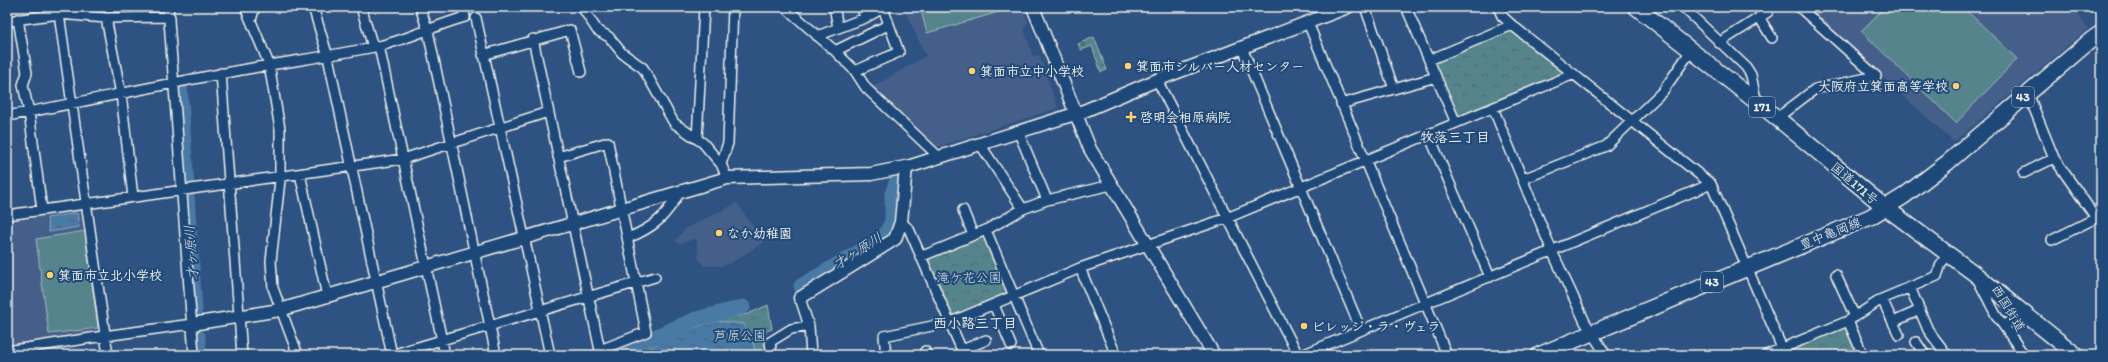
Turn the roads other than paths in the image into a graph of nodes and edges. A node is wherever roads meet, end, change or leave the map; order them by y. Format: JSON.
{"nodes":[{"id":1,"x":168,"y":7,"type":"edge"},
{"id":2,"x":245,"y":7,"type":"edge"},
{"id":3,"x":255,"y":7,"type":"edge"},
{"id":4,"x":313,"y":7,"type":"edge"},
{"id":5,"x":361,"y":7,"type":"edge"},
{"id":6,"x":420,"y":7,"type":"edge"},
{"id":7,"x":463,"y":7,"type":"edge"},
{"id":8,"x":582,"y":7,"type":"edge"},
{"id":9,"x":704,"y":7,"type":"edge"},
{"id":10,"x":733,"y":7,"type":"edge"},
{"id":11,"x":785,"y":7,"type":"edge"},
{"id":12,"x":834,"y":7,"type":"edge"},
{"id":13,"x":862,"y":7,"type":"edge"},
{"id":14,"x":1033,"y":7,"type":"edge"},
{"id":15,"x":1348,"y":7,"type":"edge"},
{"id":16,"x":1365,"y":7,"type":"edge"},
{"id":17,"x":1406,"y":7,"type":"edge"},
{"id":18,"x":1498,"y":7,"type":"edge"},
{"id":19,"x":1636,"y":7,"type":"edge"},
{"id":20,"x":1799,"y":7,"type":"edge"},
{"id":21,"x":1687,"y":8,"type":"edge"},
{"id":22,"x":58,"y":10,"type":"edge"},
{"id":23,"x":1768,"y":12,"type":"dead end"},
{"id":24,"x":170,"y":17,"type":"junction"},
{"id":25,"x":1759,"y":17,"type":"junction"},
{"id":26,"x":106,"y":18,"type":"junction"},
{"id":27,"x":476,"y":18,"type":"dead end"},
{"id":28,"x":865,"y":18,"type":"junction"},
{"id":29,"x":18,"y":19,"type":"junction"},
{"id":30,"x":251,"y":20,"type":"junction"},
{"id":31,"x":7,"y":21,"type":"edge"},
{"id":32,"x":1308,"y":23,"type":"junction"},
{"id":33,"x":888,"y":25,"type":"junction"},
{"id":34,"x":1512,"y":25,"type":"junction"},
{"id":35,"x":838,"y":27,"type":"junction"},
{"id":36,"x":428,"y":31,"type":"junction"},
{"id":37,"x":2101,"y":33,"type":"edge"},
{"id":38,"x":817,"y":36,"type":"junction"},
{"id":39,"x":1772,"y":38,"type":"dead end"},
{"id":40,"x":533,"y":39,"type":"junction"},
{"id":41,"x":1719,"y":43,"type":"junction"},
{"id":42,"x":376,"y":46,"type":"junction"},
{"id":43,"x":1242,"y":48,"type":"junction"},
{"id":44,"x":835,"y":51,"type":"junction"},
{"id":45,"x":1690,"y":52,"type":"junction"},
{"id":46,"x":483,"y":54,"type":"junction"},
{"id":47,"x":328,"y":57,"type":"junction"},
{"id":48,"x":1429,"y":60,"type":"junction"},
{"id":49,"x":270,"y":64,"type":"junction"},
{"id":50,"x":855,"y":71,"type":"junction"},
{"id":51,"x":581,"y":72,"type":"dead end"},
{"id":52,"x":221,"y":73,"type":"junction"},
{"id":53,"x":1574,"y":74,"type":"junction"},
{"id":54,"x":1436,"y":77,"type":"junction"},
{"id":55,"x":1157,"y":80,"type":"junction"},
{"id":56,"x":174,"y":84,"type":"junction"},
{"id":57,"x":1394,"y":89,"type":"junction"},
{"id":58,"x":121,"y":94,"type":"junction"},
{"id":59,"x":2027,"y":94,"type":"junction"},
{"id":60,"x":1752,"y":99,"type":"junction"},
{"id":61,"x":71,"y":103,"type":"junction"},
{"id":62,"x":1341,"y":104,"type":"junction"},
{"id":63,"x":1493,"y":108,"type":"junction"},
{"id":64,"x":29,"y":112,"type":"junction"},
{"id":65,"x":548,"y":112,"type":"junction"},
{"id":66,"x":1075,"y":114,"type":"junction"},
{"id":67,"x":7,"y":116,"type":"edge"},
{"id":68,"x":1777,"y":118,"type":"junction"},
{"id":69,"x":1633,"y":121,"type":"junction"},
{"id":70,"x":1456,"y":123,"type":"junction"},
{"id":71,"x":500,"y":127,"type":"junction"},
{"id":72,"x":1018,"y":131,"type":"junction"},
{"id":73,"x":1428,"y":134,"type":"junction"},
{"id":74,"x":697,"y":138,"type":"junction"},
{"id":75,"x":452,"y":142,"type":"junction"},
{"id":76,"x":980,"y":144,"type":"junction"},
{"id":77,"x":558,"y":157,"type":"junction"},
{"id":78,"x":939,"y":157,"type":"junction"},
{"id":79,"x":2054,"y":158,"type":"junction"},
{"id":80,"x":403,"y":159,"type":"junction"},
{"id":81,"x":1365,"y":160,"type":"junction"},
{"id":82,"x":721,"y":164,"type":"junction"},
{"id":83,"x":353,"y":166,"type":"junction"},
{"id":84,"x":906,"y":167,"type":"junction"},
{"id":85,"x":2024,"y":173,"type":"dead end"},
{"id":86,"x":300,"y":174,"type":"junction"},
{"id":87,"x":280,"y":176,"type":"junction"},
{"id":88,"x":727,"y":178,"type":"junction"},
{"id":89,"x":1523,"y":179,"type":"junction"},
{"id":90,"x":228,"y":184,"type":"junction"},
{"id":91,"x":1711,"y":184,"type":"junction"},
{"id":92,"x":1111,"y":185,"type":"junction"},
{"id":93,"x":1302,"y":187,"type":"junction"},
{"id":94,"x":182,"y":191,"type":"junction"},
{"id":95,"x":680,"y":192,"type":"junction"},
{"id":96,"x":133,"y":197,"type":"junction"},
{"id":97,"x":1047,"y":200,"type":"junction"},
{"id":98,"x":86,"y":204,"type":"junction"},
{"id":99,"x":1886,"y":208,"type":"junction"},
{"id":100,"x":622,"y":209,"type":"junction"},
{"id":101,"x":1023,"y":209,"type":"junction"},
{"id":102,"x":42,"y":210,"type":"junction"},
{"id":103,"x":963,"y":210,"type":"dead end"},
{"id":104,"x":7,"y":215,"type":"edge"},
{"id":105,"x":1227,"y":218,"type":"junction"},
{"id":106,"x":572,"y":222,"type":"junction"},
{"id":107,"x":901,"y":222,"type":"junction"},
{"id":108,"x":986,"y":230,"type":"junction"},
{"id":109,"x":973,"y":235,"type":"junction"},
{"id":110,"x":523,"y":237,"type":"junction"},
{"id":111,"x":628,"y":238,"type":"junction"},
{"id":112,"x":2052,"y":240,"type":"dead end"},
{"id":113,"x":1148,"y":246,"type":"junction"},
{"id":114,"x":1552,"y":251,"type":"junction"},
{"id":115,"x":474,"y":252,"type":"junction"},
{"id":116,"x":1948,"y":253,"type":"junction"},
{"id":117,"x":920,"y":257,"type":"junction"},
{"id":118,"x":425,"y":266,"type":"junction"},
{"id":119,"x":1747,"y":267,"type":"junction"},
{"id":120,"x":1080,"y":268,"type":"junction"},
{"id":121,"x":1975,"y":274,"type":"junction"},
{"id":122,"x":1836,"y":275,"type":"dead end"},
{"id":123,"x":654,"y":276,"type":"dead end"},
{"id":124,"x":1490,"y":277,"type":"junction"},
{"id":125,"x":376,"y":281,"type":"junction"},
{"id":126,"x":636,"y":282,"type":"junction"},
{"id":127,"x":1910,"y":287,"type":"junction"},
{"id":128,"x":327,"y":296,"type":"junction"},
{"id":129,"x":589,"y":296,"type":"junction"},
{"id":130,"x":1016,"y":296,"type":"junction"},
{"id":131,"x":800,"y":298,"type":"joint"},
{"id":132,"x":1882,"y":299,"type":"junction"},
{"id":133,"x":994,"y":305,"type":"junction"},
{"id":134,"x":1425,"y":305,"type":"junction"},
{"id":135,"x":280,"y":310,"type":"junction"},
{"id":136,"x":540,"y":310,"type":"junction"},
{"id":137,"x":1920,"y":310,"type":"junction"},
{"id":138,"x":2022,"y":313,"type":"junction"},
{"id":139,"x":239,"y":316,"type":"junction"},
{"id":140,"x":1851,"y":319,"type":"junction"},
{"id":141,"x":950,"y":322,"type":"junction"},
{"id":142,"x":1894,"y":322,"type":"junction"},
{"id":143,"x":192,"y":324,"type":"junction"},
{"id":144,"x":490,"y":326,"type":"junction"},
{"id":145,"x":809,"y":326,"type":"junction"},
{"id":146,"x":2004,"y":326,"type":"junction"},
{"id":147,"x":1361,"y":330,"type":"junction"},
{"id":148,"x":1591,"y":333,"type":"junction"},
{"id":149,"x":1899,"y":335,"type":"dead end"},
{"id":150,"x":104,"y":336,"type":"junction"},
{"id":151,"x":442,"y":339,"type":"junction"},
{"id":152,"x":986,"y":340,"type":"dead end"},
{"id":153,"x":1916,"y":342,"type":"dead end"},
{"id":154,"x":1011,"y":345,"type":"dead end"},
{"id":155,"x":7,"y":352,"type":"edge"},
{"id":156,"x":1784,"y":352,"type":"edge"},
{"id":157,"x":963,"y":353,"type":"edge"},
{"id":158,"x":108,"y":355,"type":"edge"},
{"id":159,"x":194,"y":355,"type":"edge"},
{"id":160,"x":242,"y":355,"type":"edge"},
{"id":161,"x":298,"y":355,"type":"edge"},
{"id":162,"x":392,"y":355,"type":"edge"},
{"id":163,"x":445,"y":355,"type":"edge"},
{"id":164,"x":496,"y":355,"type":"edge"},
{"id":165,"x":550,"y":355,"type":"edge"},
{"id":166,"x":772,"y":355,"type":"edge"},
{"id":167,"x":811,"y":355,"type":"edge"},
{"id":168,"x":881,"y":355,"type":"edge"},
{"id":169,"x":886,"y":355,"type":"edge"},
{"id":170,"x":1039,"y":355,"type":"edge"},
{"id":171,"x":1116,"y":355,"type":"edge"},
{"id":172,"x":1214,"y":355,"type":"edge"},
{"id":173,"x":1298,"y":355,"type":"edge"},
{"id":174,"x":1302,"y":355,"type":"edge"},
{"id":175,"x":1447,"y":355,"type":"edge"},
{"id":176,"x":1539,"y":355,"type":"edge"},
{"id":177,"x":1606,"y":355,"type":"edge"},
{"id":178,"x":1766,"y":355,"type":"edge"},
{"id":179,"x":1863,"y":355,"type":"edge"},
{"id":180,"x":1925,"y":355,"type":"edge"},
{"id":181,"x":1947,"y":355,"type":"edge"},
{"id":182,"x":2024,"y":355,"type":"edge"},
{"id":183,"x":2076,"y":355,"type":"edge"}],
"edges":[{"from":1,"to":24,"type":"street"},
{"from":2,"to":30,"type":"street"},
{"from":3,"to":30,"type":"street"},
{"from":4,"to":47,"type":"street"},
{"from":5,"to":42,"type":"street"},
{"from":6,"to":36,"type":"street"},
{"from":7,"to":36,"type":"street"},
{"from":8,"to":74,"type":"street"},
{"from":9,"to":74,"type":"street"},
{"from":10,"to":82,"type":"street"},
{"from":11,"to":38,"type":"street"},
{"from":12,"to":35,"type":"street"},
{"from":13,"to":28,"type":"street"},
{"from":14,"to":66,"type":"street"},
{"from":15,"to":32,"type":"street"},
{"from":16,"to":57,"type":"street"},
{"from":17,"to":48,"type":"street"},
{"from":18,"to":34,"type":"street"},
{"from":19,"to":45,"type":"main road","name":"国道171号","number":"171"},
{"from":20,"to":68,"type":"street"},
{"from":21,"to":41,"type":"street"},
{"from":22,"to":26,"type":"street"},
{"from":22,"to":29,"type":"street"},
{"from":22,"to":61,"type":"street"},
{"from":23,"to":25,"type":"street"},
{"from":24,"to":26,"type":"street"},
{"from":24,"to":56,"type":"street"},
{"from":25,"to":39,"type":"street"},
{"from":25,"to":41,"type":"street"},
{"from":26,"to":58,"type":"street"},
{"from":27,"to":46,"type":"street"},
{"from":28,"to":33,"type":"street"},
{"from":28,"to":35,"type":"street"},
{"from":29,"to":31,"type":"street"},
{"from":29,"to":64,"type":"street"},
{"from":30,"to":49,"type":"street"},
{"from":32,"to":43,"type":"street"},
{"from":32,"to":62,"type":"street"},
{"from":33,"to":44,"type":"street"},
{"from":33,"to":50,"type":"street"},
{"from":34,"to":48,"type":"street"},
{"from":34,"to":53,"type":"street"},
{"from":35,"to":38,"type":"street"},
{"from":36,"to":42,"type":"street"},
{"from":36,"to":75,"type":"street"},
{"from":37,"to":59,"type":"main road","name":"豊中亀岡線","number":"43"},
{"from":38,"to":44,"type":"street"},
{"from":40,"to":46,"type":"street"},
{"from":40,"to":51,"type":"street"},
{"from":40,"to":65,"type":"street"},
{"from":41,"to":60,"type":"street"},
{"from":42,"to":47,"type":"street"},
{"from":42,"to":80,"type":"street"},
{"from":43,"to":55,"type":"street"},
{"from":43,"to":93,"type":"street"},
{"from":44,"to":50,"type":"street"},
{"from":45,"to":60,"type":"main road","name":"国道171号","number":"171"},
{"from":45,"to":69,"type":"street"},
{"from":46,"to":71,"type":"street"},
{"from":47,"to":49,"type":"street"},
{"from":47,"to":83,"type":"street"},
{"from":48,"to":54,"type":"street"},
{"from":49,"to":52,"type":"street"},
{"from":49,"to":87,"type":"street"},
{"from":50,"to":78,"type":"street"},
{"from":52,"to":56,"type":"street"},
{"from":52,"to":90,"type":"street"},
{"from":53,"to":63,"type":"street"},
{"from":53,"to":69,"type":"street"},
{"from":54,"to":57,"type":"street"},
{"from":54,"to":70,"type":"street"},
{"from":55,"to":66,"type":"street"},
{"from":55,"to":105,"type":"street"},
{"from":56,"to":58,"type":"street"},
{"from":56,"to":94,"type":"street"},
{"from":57,"to":62,"type":"street"},
{"from":58,"to":61,"type":"street"},
{"from":58,"to":96,"type":"street"},
{"from":59,"to":79,"type":"street"},
{"from":59,"to":99,"type":"main road","name":"豊中亀岡線","number":"43"},
{"from":60,"to":68,"type":"main road","name":"国道171号","number":"171"},
{"from":61,"to":64,"type":"street"},
{"from":61,"to":98,"type":"street"},
{"from":62,"to":81,"type":"street"},
{"from":63,"to":70,"type":"street"},
{"from":63,"to":89,"type":"street"},
{"from":64,"to":67,"type":"street"},
{"from":64,"to":102,"type":"street"},
{"from":65,"to":71,"type":"street"},
{"from":65,"to":77,"type":"street"},
{"from":66,"to":72,"type":"street"},
{"from":66,"to":92,"type":"street"},
{"from":68,"to":99,"type":"main road","name":"国道171号","number":"171"},
{"from":69,"to":89,"type":"street"},
{"from":69,"to":91,"type":"street"},
{"from":70,"to":73,"type":"street"},
{"from":71,"to":75,"type":"street"},
{"from":71,"to":110,"type":"street"},
{"from":72,"to":76,"type":"street"},
{"from":72,"to":97,"type":"street"},
{"from":73,"to":81,"type":"street"},
{"from":73,"to":124,"type":"street"},
{"from":74,"to":82,"type":"street"},
{"from":75,"to":80,"type":"street"},
{"from":75,"to":115,"type":"street"},
{"from":76,"to":78,"type":"street"},
{"from":76,"to":101,"type":"street"},
{"from":77,"to":100,"type":"street"},
{"from":77,"to":106,"type":"street"},
{"from":78,"to":84,"type":"street"},
{"from":79,"to":85,"type":"street"},
{"from":79,"to":112,"type":"street"},
{"from":80,"to":83,"type":"street"},
{"from":80,"to":118,"type":"street"},
{"from":81,"to":93,"type":"street"},
{"from":81,"to":134,"type":"street"},
{"from":82,"to":88,"type":"street"},
{"from":83,"to":86,"type":"street"},
{"from":83,"to":125,"type":"street"},
{"from":84,"to":88,"type":"street"},
{"from":84,"to":107,"type":"street"},
{"from":86,"to":87,"type":"street"},
{"from":86,"to":128,"type":"street"},
{"from":87,"to":90,"type":"street"},
{"from":87,"to":135,"type":"street"},
{"from":88,"to":95,"type":"street"},
{"from":89,"to":114,"type":"street"},
{"from":90,"to":94,"type":"street"},
{"from":90,"to":139,"type":"street"},
{"from":91,"to":114,"type":"street"},
{"from":91,"to":119,"type":"street"},
{"from":92,"to":97,"type":"street"},
{"from":92,"to":113,"type":"street"},
{"from":93,"to":105,"type":"street"},
{"from":93,"to":147,"type":"street"},
{"from":94,"to":96,"type":"street"},
{"from":94,"to":143,"type":"street"},
{"from":95,"to":100,"type":"street"},
{"from":95,"to":111,"type":"street"},
{"from":96,"to":98,"type":"street"},
{"from":97,"to":101,"type":"street"},
{"from":98,"to":102,"type":"street"},
{"from":98,"to":150,"type":"street"},
{"from":99,"to":116,"type":"main road","name":"国道171号","number":"171"},
{"from":99,"to":119,"type":"main road","name":"豊中亀岡線","number":"43"},
{"from":100,"to":106,"type":"street"},
{"from":100,"to":111,"type":"street"},
{"from":101,"to":108,"type":"street"},
{"from":102,"to":104,"type":"street"},
{"from":103,"to":109,"type":"street"},
{"from":105,"to":113,"type":"street"},
{"from":105,"to":173,"type":"street"},
{"from":106,"to":110,"type":"street"},
{"from":106,"to":129,"type":"street"},
{"from":107,"to":117,"type":"street"},
{"from":107,"to":131,"type":"street"},
{"from":108,"to":109,"type":"street"},
{"from":108,"to":130,"type":"street"},
{"from":109,"to":117,"type":"street"},
{"from":110,"to":115,"type":"street"},
{"from":110,"to":136,"type":"street"},
{"from":111,"to":126,"type":"street"},
{"from":113,"to":120,"type":"street"},
{"from":113,"to":172,"type":"street"},
{"from":114,"to":124,"type":"street"},
{"from":114,"to":148,"type":"street"},
{"from":115,"to":118,"type":"street"},
{"from":115,"to":144,"type":"street"},
{"from":116,"to":121,"type":"main road","name":"国道171号","number":"171"},
{"from":116,"to":127,"type":"street"},
{"from":117,"to":141,"type":"street"},
{"from":118,"to":125,"type":"street"},
{"from":118,"to":151,"type":"street"},
{"from":119,"to":148,"type":"main road","name":"豊中亀岡線","number":"43"},
{"from":119,"to":156,"type":"street"},
{"from":120,"to":130,"type":"street"},
{"from":120,"to":171,"type":"street"},
{"from":121,"to":138,"type":"main road","name":"国道171号","number":"171"},
{"from":121,"to":146,"type":"street","name":"西国街道"},
{"from":122,"to":140,"type":"street"},
{"from":123,"to":126,"type":"street"},
{"from":124,"to":134,"type":"street"},
{"from":125,"to":128,"type":"street"},
{"from":125,"to":162,"type":"street"},
{"from":126,"to":129,"type":"street"},
{"from":126,"to":129,"type":"street"},
{"from":127,"to":132,"type":"street"},
{"from":127,"to":137,"type":"street"},
{"from":128,"to":135,"type":"street"},
{"from":129,"to":136,"type":"street"},
{"from":130,"to":133,"type":"street"},
{"from":130,"to":170,"type":"street"},
{"from":131,"to":145,"type":"street"},
{"from":132,"to":140,"type":"street"},
{"from":132,"to":142,"type":"street"},
{"from":133,"to":141,"type":"street"},
{"from":133,"to":154,"type":"street"},
{"from":134,"to":147,"type":"street"},
{"from":134,"to":175,"type":"street"},
{"from":135,"to":139,"type":"street"},
{"from":135,"to":161,"type":"street"},
{"from":136,"to":144,"type":"street"},
{"from":136,"to":165,"type":"street"},
{"from":137,"to":142,"type":"street"},
{"from":137,"to":181,"type":"street"},
{"from":138,"to":146,"type":"street"},
{"from":138,"to":183,"type":"main road","name":"国道171号","number":"171"},
{"from":139,"to":143,"type":"street"},
{"from":139,"to":160,"type":"street"},
{"from":140,"to":156,"type":"street"},
{"from":140,"to":179,"type":"street"},
{"from":141,"to":157,"type":"street"},
{"from":141,"to":169,"type":"street"},
{"from":142,"to":149,"type":"street"},
{"from":143,"to":150,"type":"street"},
{"from":143,"to":159,"type":"street"},
{"from":144,"to":151,"type":"street"},
{"from":144,"to":164,"type":"street"},
{"from":145,"to":166,"type":"street"},
{"from":145,"to":167,"type":"street"},
{"from":146,"to":182,"type":"street","name":"西国街道"},
{"from":147,"to":174,"type":"street"},
{"from":148,"to":176,"type":"main road","name":"豊中亀岡線","number":"43"},
{"from":148,"to":177,"type":"street"},
{"from":150,"to":155,"type":"street"},
{"from":150,"to":158,"type":"street"},
{"from":151,"to":162,"type":"street"},
{"from":151,"to":163,"type":"street"},
{"from":152,"to":157,"type":"street"},
{"from":153,"to":180,"type":"street"},
{"from":156,"to":178,"type":"street"},
{"from":168,"to":169,"type":"street"}]}
